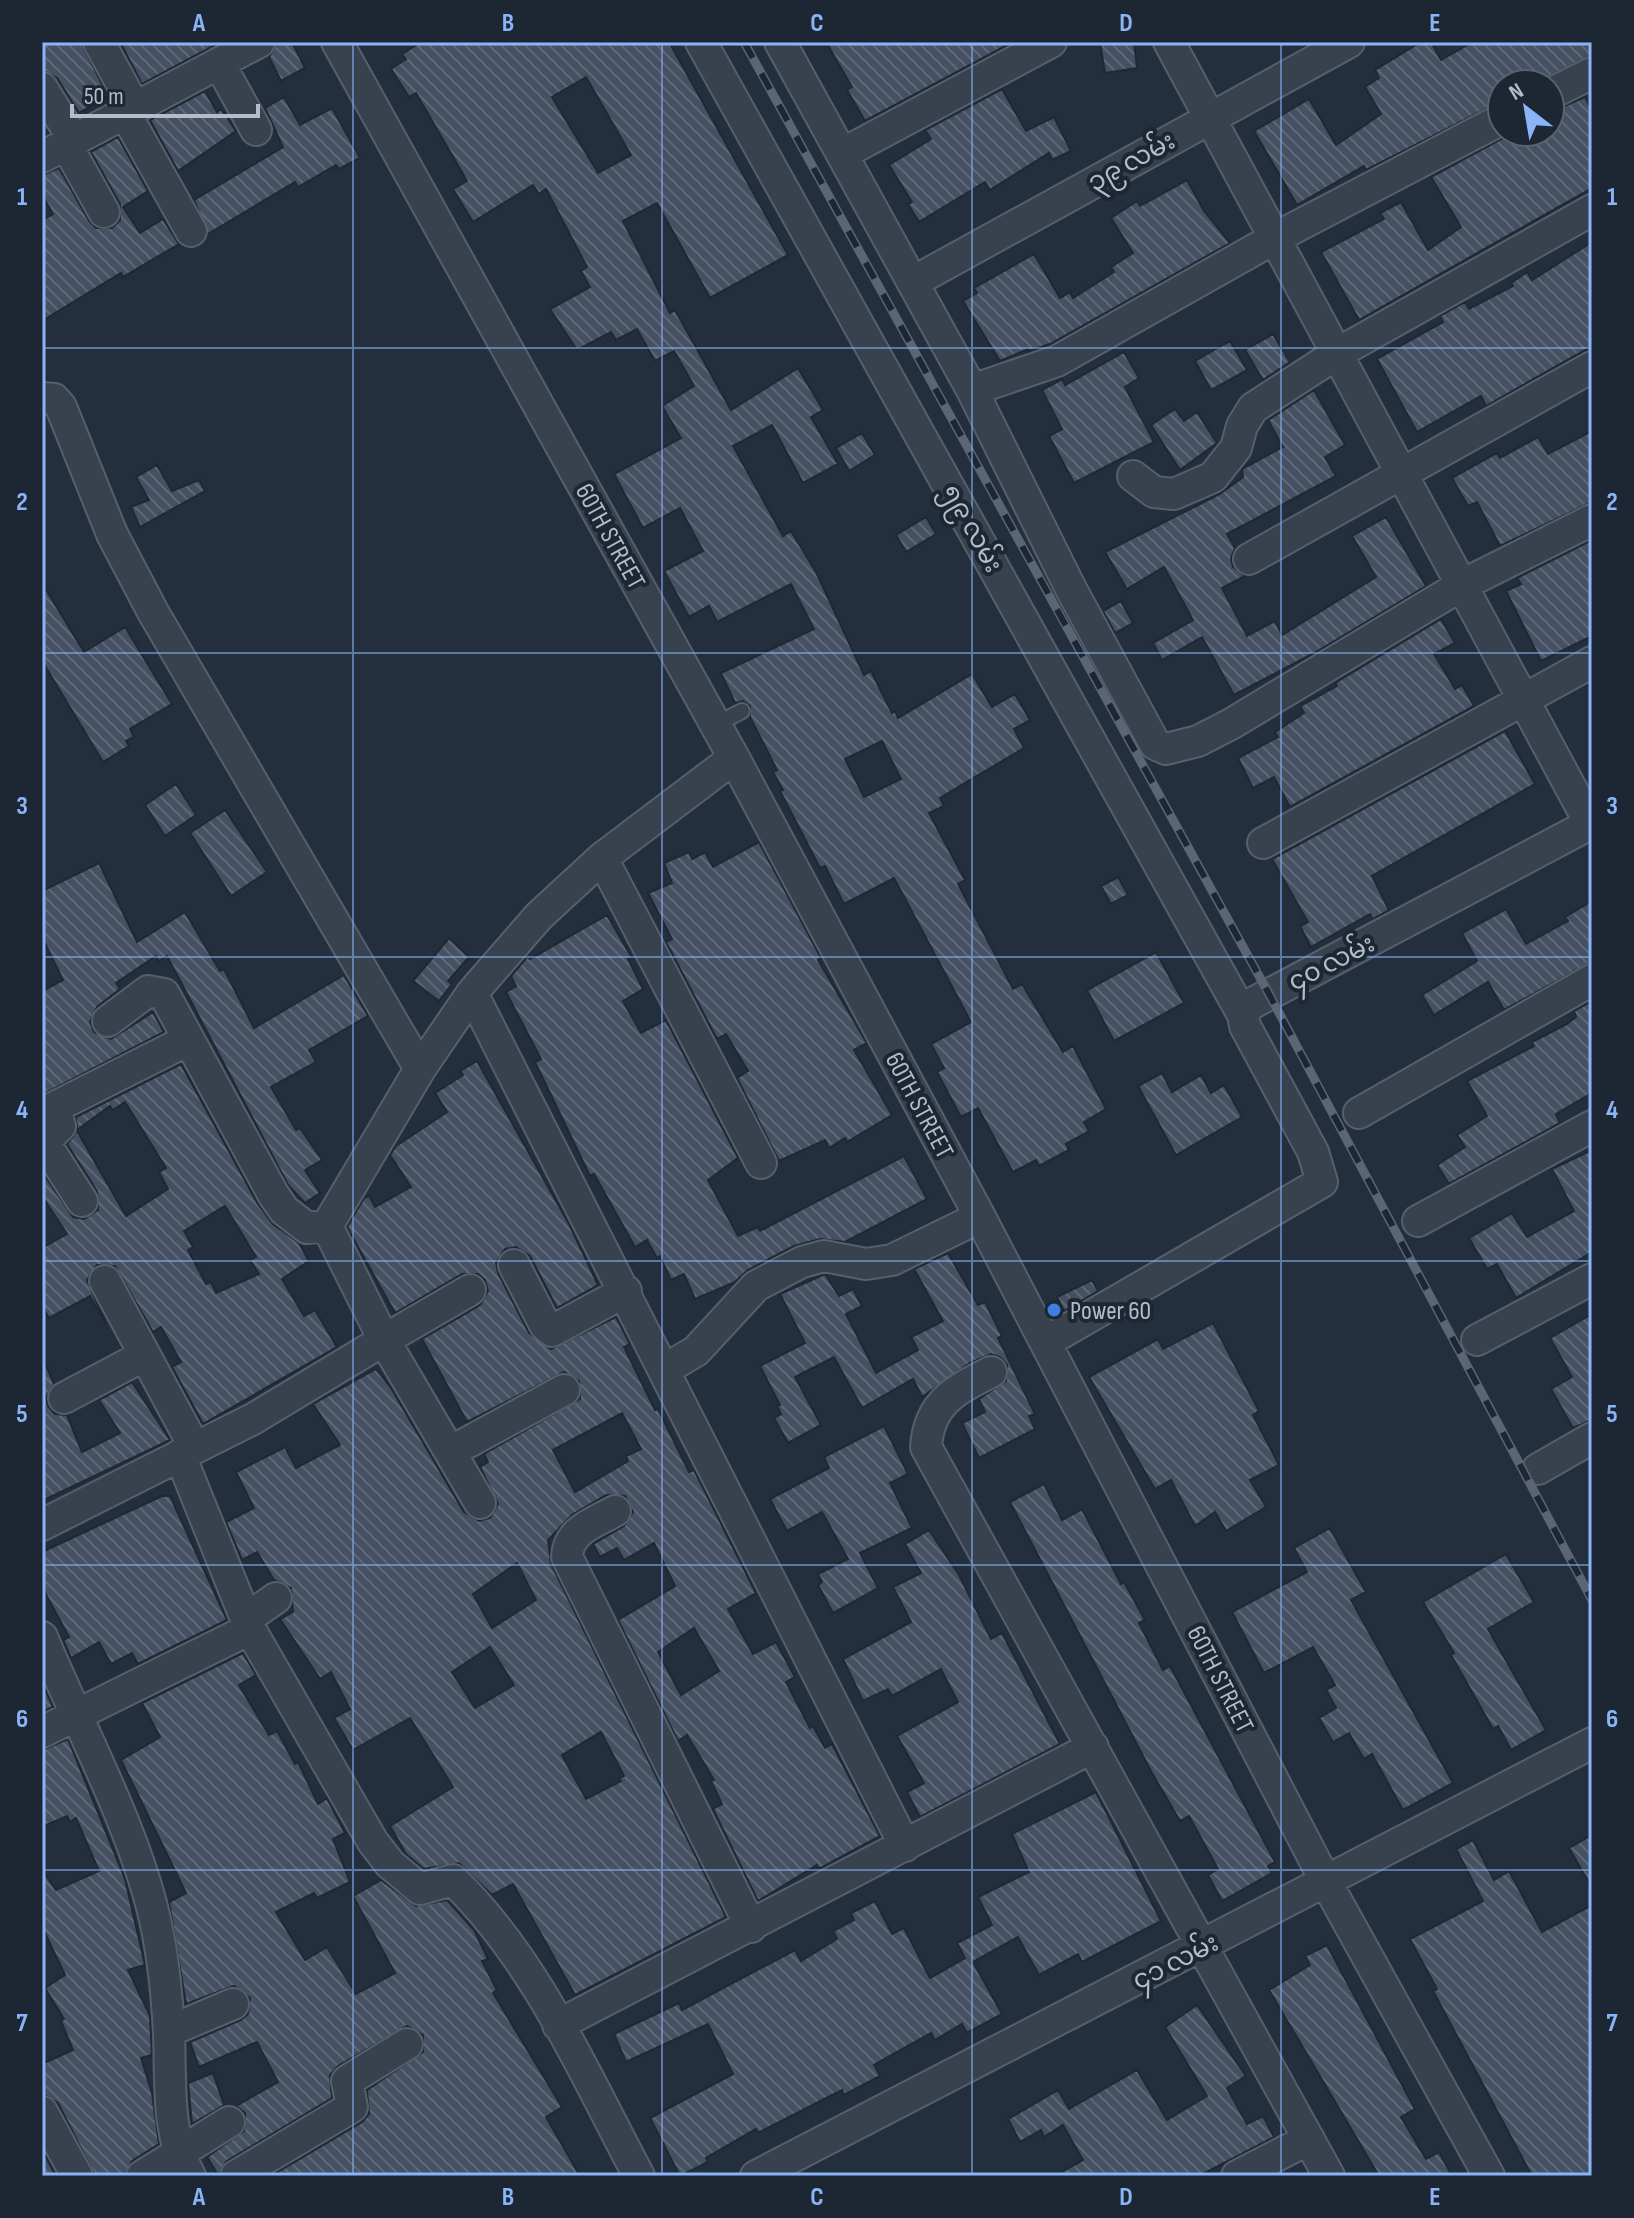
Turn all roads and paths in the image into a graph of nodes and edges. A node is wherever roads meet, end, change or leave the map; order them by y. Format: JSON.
{"nodes":[{"id":1,"x":99,"y":42,"type":"edge"},
{"id":2,"x":259,"y":42,"type":"edge"},
{"id":3,"x":337,"y":42,"type":"edge"},
{"id":4,"x":701,"y":42,"type":"edge"},
{"id":5,"x":1051,"y":42,"type":"edge"},
{"id":6,"x":1169,"y":42,"type":"edge"},
{"id":7,"x":1349,"y":42,"type":"edge"},
{"id":8,"x":786,"y":44,"type":"edge"},
{"id":9,"x":219,"y":63,"type":"junction"},
{"id":10,"x":1592,"y":73,"type":"edge"},
{"id":11,"x":1566,"y":86,"type":"edge"},
{"id":12,"x":42,"y":88,"type":"edge"},
{"id":13,"x":130,"y":110,"type":"junction"},
{"id":14,"x":1210,"y":117,"type":"junction"},
{"id":15,"x":1486,"y":127,"type":"edge"},
{"id":16,"x":256,"y":130,"type":"dead end"},
{"id":17,"x":61,"y":147,"type":"edge"},
{"id":18,"x":842,"y":154,"type":"junction"},
{"id":19,"x":1592,"y":210,"type":"edge"},
{"id":20,"x":104,"y":212,"type":"dead end"},
{"id":21,"x":191,"y":231,"type":"dead end"},
{"id":22,"x":1275,"y":238,"type":"junction"},
{"id":23,"x":913,"y":282,"type":"junction"},
{"id":24,"x":1338,"y":353,"type":"junction"},
{"id":25,"x":1592,"y":367,"type":"edge"},
{"id":26,"x":972,"y":390,"type":"junction"},
{"id":27,"x":42,"y":398,"type":"edge"},
{"id":28,"x":1402,"y":472,"type":"junction"},
{"id":29,"x":1133,"y":476,"type":"dead end"},
{"id":30,"x":1592,"y":520,"type":"edge"},
{"id":31,"x":1249,"y":559,"type":"dead end"},
{"id":32,"x":1462,"y":585,"type":"junction"},
{"id":33,"x":1592,"y":662,"type":"edge"},
{"id":34,"x":1523,"y":699,"type":"junction"},
{"id":35,"x":742,"y":711,"type":"dead end"},
{"id":36,"x":715,"y":725,"type":"junction"},
{"id":37,"x":734,"y":758,"type":"junction"},
{"id":38,"x":1591,"y":825,"type":"edge"},
{"id":39,"x":1263,"y":843,"type":"dead end"},
{"id":40,"x":602,"y":858,"type":"junction"},
{"id":41,"x":1592,"y":980,"type":"edge"},
{"id":42,"x":472,"y":993,"type":"junction"},
{"id":43,"x":1243,"y":1015,"type":"junction"},
{"id":44,"x":108,"y":1021,"type":"dead end"},
{"id":45,"x":188,"y":1040,"type":"junction"},
{"id":46,"x":420,"y":1069,"type":"junction"},
{"id":47,"x":1359,"y":1113,"type":"dead end"},
{"id":48,"x":1592,"y":1126,"type":"edge"},
{"id":49,"x":761,"y":1163,"type":"dead end"},
{"id":50,"x":82,"y":1201,"type":"dead end"},
{"id":51,"x":980,"y":1217,"type":"junction"},
{"id":52,"x":1418,"y":1221,"type":"dead end"},
{"id":53,"x":327,"y":1226,"type":"junction"},
{"id":54,"x":514,"y":1265,"type":"dead end"},
{"id":55,"x":1592,"y":1279,"type":"edge"},
{"id":56,"x":105,"y":1281,"type":"dead end"},
{"id":57,"x":470,"y":1290,"type":"dead end"},
{"id":58,"x":626,"y":1291,"type":"junction"},
{"id":59,"x":384,"y":1340,"type":"junction"},
{"id":60,"x":1477,"y":1340,"type":"dead end"},
{"id":61,"x":1046,"y":1342,"type":"junction"},
{"id":62,"x":145,"y":1355,"type":"junction"},
{"id":63,"x":664,"y":1370,"type":"junction"},
{"id":64,"x":991,"y":1372,"type":"dead end"},
{"id":65,"x":564,"y":1390,"type":"dead end"},
{"id":66,"x":64,"y":1398,"type":"dead end"},
{"id":67,"x":1592,"y":1438,"type":"edge"},
{"id":68,"x":188,"y":1452,"type":"junction"},
{"id":69,"x":450,"y":1452,"type":"junction"},
{"id":70,"x":1538,"y":1469,"type":"dead end"},
{"id":71,"x":480,"y":1503,"type":"dead end"},
{"id":72,"x":615,"y":1511,"type":"dead end"},
{"id":73,"x":42,"y":1525,"type":"edge"},
{"id":74,"x":276,"y":1598,"type":"dead end"},
{"id":75,"x":248,"y":1624,"type":"junction"},
{"id":76,"x":42,"y":1637,"type":"edge"},
{"id":77,"x":75,"y":1715,"type":"junction"},
{"id":78,"x":42,"y":1732,"type":"edge"},
{"id":79,"x":1592,"y":1743,"type":"edge"},
{"id":80,"x":1093,"y":1747,"type":"junction"},
{"id":81,"x":905,"y":1846,"type":"junction"},
{"id":82,"x":1326,"y":1882,"type":"junction"},
{"id":83,"x":751,"y":1927,"type":"junction"},
{"id":84,"x":1200,"y":1948,"type":"junction"},
{"id":85,"x":233,"y":2004,"type":"dead end"},
{"id":86,"x":558,"y":2025,"type":"junction"},
{"id":87,"x":169,"y":2031,"type":"junction"},
{"id":88,"x":407,"y":2044,"type":"dead end"},
{"id":89,"x":42,"y":2112,"type":"edge"},
{"id":90,"x":229,"y":2122,"type":"dead end"},
{"id":91,"x":1309,"y":2139,"type":"junction"},
{"id":92,"x":184,"y":2166,"type":"edge"},
{"id":93,"x":77,"y":2176,"type":"edge"},
{"id":94,"x":142,"y":2176,"type":"edge"},
{"id":95,"x":236,"y":2176,"type":"edge"},
{"id":96,"x":639,"y":2176,"type":"edge"},
{"id":97,"x":756,"y":2176,"type":"edge"},
{"id":98,"x":1237,"y":2176,"type":"edge"},
{"id":99,"x":1329,"y":2176,"type":"edge"},
{"id":100,"x":1489,"y":2176,"type":"edge"}],
"edges":[{"from":1,"to":13,"type":"street"},
{"from":2,"to":9,"type":"street"},
{"from":3,"to":36,"type":"street","name":"60TH STREET"},
{"from":4,"to":43,"type":"street","name":"၅၉ လမ်း"},
{"from":5,"to":18,"type":"street"},
{"from":6,"to":14,"type":"street"},
{"from":7,"to":14,"type":"street","name":"၃၉ လမ်း"},
{"from":8,"to":18,"type":"street"},
{"from":9,"to":13,"type":"street"},
{"from":9,"to":16,"type":"street"},
{"from":10,"to":11,"type":"street"},
{"from":12,"to":17,"type":"street"},
{"from":13,"to":17,"type":"street"},
{"from":13,"to":21,"type":"street"},
{"from":14,"to":22,"type":"street"},
{"from":14,"to":23,"type":"street","name":"၃၉ လမ်း"},
{"from":15,"to":22,"type":"street"},
{"from":17,"to":20,"type":"street"},
{"from":18,"to":23,"type":"street"},
{"from":19,"to":24,"type":"street"},
{"from":22,"to":24,"type":"street"},
{"from":22,"to":26,"type":"street"},
{"from":23,"to":26,"type":"street"},
{"from":24,"to":28,"type":"street"},
{"from":24,"to":29,"type":"street"},
{"from":25,"to":28,"type":"street"},
{"from":26,"to":32,"type":"street"},
{"from":27,"to":46,"type":"street"},
{"from":28,"to":31,"type":"street"},
{"from":28,"to":32,"type":"street"},
{"from":30,"to":32,"type":"street"},
{"from":32,"to":34,"type":"street"},
{"from":33,"to":34,"type":"street"},
{"from":34,"to":38,"type":"street"},
{"from":34,"to":39,"type":"street"},
{"from":35,"to":36,"type":"lane"},
{"from":36,"to":37,"type":"street","name":"60TH STREET"},
{"from":37,"to":40,"type":"street"},
{"from":37,"to":51,"type":"street","name":"60TH STREET"},
{"from":38,"to":43,"type":"street","name":"၄၀ လမ်း"},
{"from":40,"to":42,"type":"street"},
{"from":40,"to":49,"type":"street"},
{"from":41,"to":47,"type":"street"},
{"from":42,"to":46,"type":"street"},
{"from":42,"to":58,"type":"street"},
{"from":43,"to":61,"type":"street"},
{"from":44,"to":45,"type":"street"},
{"from":45,"to":50,"type":"street"},
{"from":45,"to":53,"type":"street"},
{"from":46,"to":53,"type":"street"},
{"from":48,"to":52,"type":"street"},
{"from":51,"to":61,"type":"street","name":"60TH STREET"},
{"from":51,"to":63,"type":"street"},
{"from":53,"to":59,"type":"street"},
{"from":54,"to":58,"type":"street"},
{"from":55,"to":60,"type":"street"},
{"from":56,"to":62,"type":"street"},
{"from":57,"to":59,"type":"street"},
{"from":58,"to":63,"type":"street"},
{"from":59,"to":68,"type":"street"},
{"from":59,"to":69,"type":"street"},
{"from":61,"to":82,"type":"street","name":"60TH STREET"},
{"from":62,"to":66,"type":"street"},
{"from":62,"to":68,"type":"street"},
{"from":63,"to":81,"type":"street"},
{"from":64,"to":80,"type":"street"},
{"from":65,"to":69,"type":"street"},
{"from":67,"to":70,"type":"street"},
{"from":68,"to":73,"type":"street"},
{"from":68,"to":75,"type":"street"},
{"from":69,"to":71,"type":"street"},
{"from":72,"to":83,"type":"street"},
{"from":74,"to":75,"type":"street"},
{"from":75,"to":77,"type":"street"},
{"from":75,"to":86,"type":"street"},
{"from":76,"to":77,"type":"street"},
{"from":77,"to":78,"type":"street"},
{"from":77,"to":87,"type":"street"},
{"from":79,"to":82,"type":"street","name":"၄၁ လမ်း"},
{"from":80,"to":81,"type":"street"},
{"from":80,"to":84,"type":"street"},
{"from":81,"to":83,"type":"street"},
{"from":82,"to":84,"type":"street","name":"၄၁ လမ်း"},
{"from":82,"to":100,"type":"street","name":"60TH STREET"},
{"from":83,"to":86,"type":"street"},
{"from":84,"to":91,"type":"street"},
{"from":84,"to":97,"type":"street","name":"၄၁ လမ်း"},
{"from":85,"to":87,"type":"street"},
{"from":86,"to":96,"type":"street"},
{"from":87,"to":92,"type":"street"},
{"from":88,"to":95,"type":"street"},
{"from":89,"to":93,"type":"street"},
{"from":90,"to":92,"type":"street"},
{"from":91,"to":98,"type":"street"},
{"from":91,"to":99,"type":"street"},
{"from":92,"to":94,"type":"street"}]}
